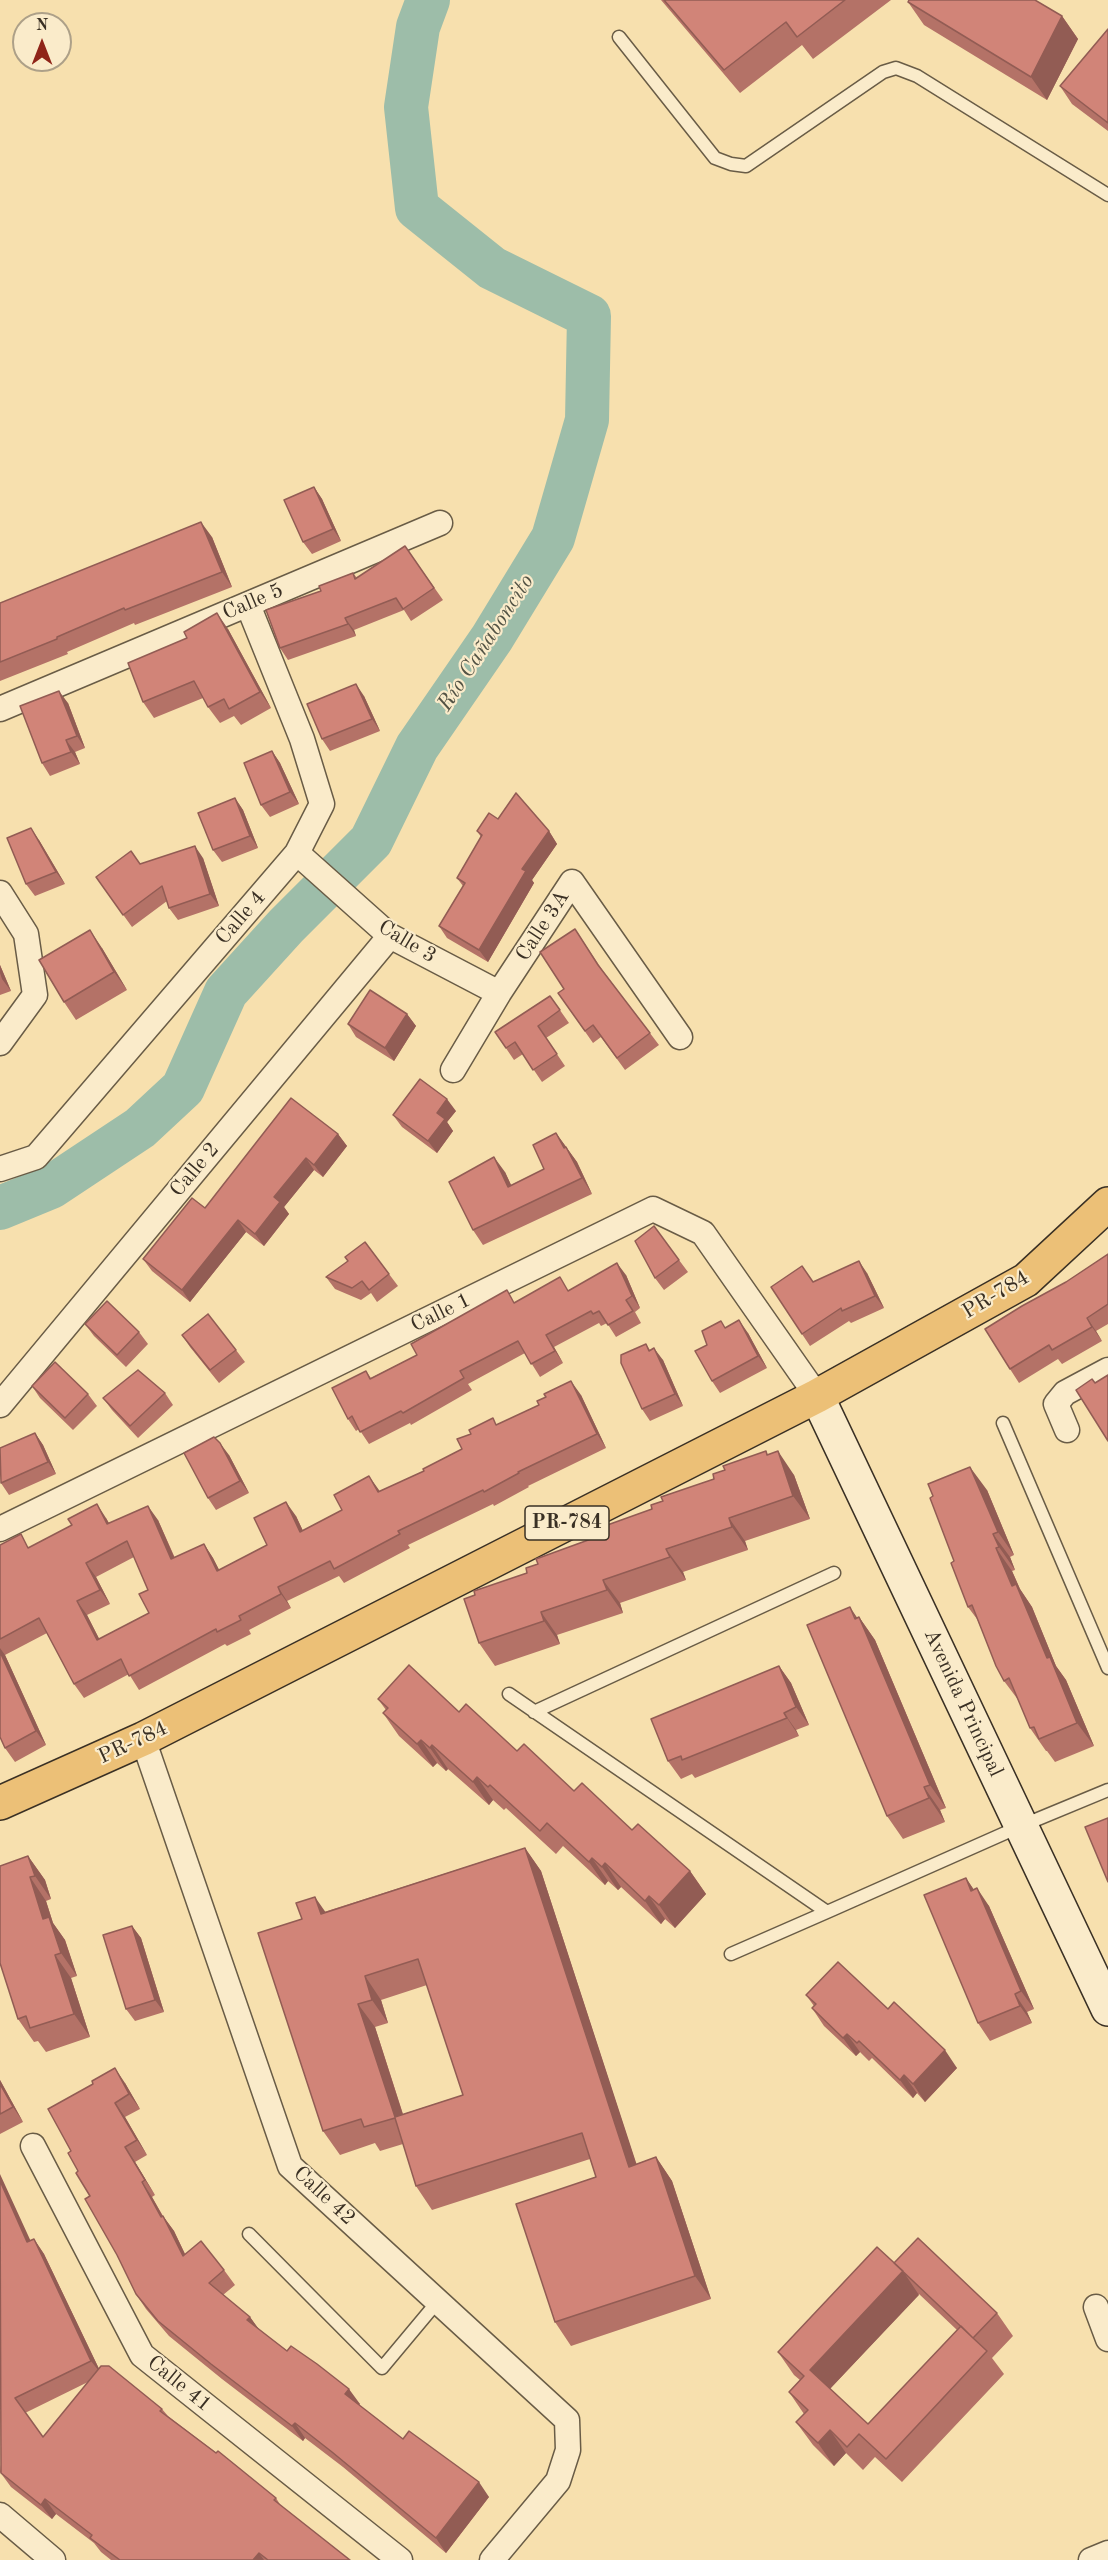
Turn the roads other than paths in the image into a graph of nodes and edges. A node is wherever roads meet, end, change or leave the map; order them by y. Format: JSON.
{"nodes":[{"id":1,"x":619,"y":37,"type":"dead end"},
{"id":2,"x":1108,"y":195,"type":"edge"},
{"id":3,"x":440,"y":523,"type":"dead end"},
{"id":4,"x":248,"y":604,"type":"junction"},
{"id":5,"x":0,"y":709,"type":"edge"},
{"id":6,"x":297,"y":853,"type":"junction"},
{"id":7,"x":0,"y":893,"type":"edge"},
{"id":8,"x":390,"y":936,"type":"junction"},
{"id":9,"x":499,"y":993,"type":"junction"},
{"id":10,"x":680,"y":1037,"type":"dead end"},
{"id":11,"x":0,"y":1042,"type":"edge"},
{"id":12,"x":453,"y":1070,"type":"dead end"},
{"id":13,"x":0,"y":1169,"type":"edge"},
{"id":14,"x":1108,"y":1204,"type":"edge"},
{"id":15,"x":1108,"y":1370,"type":"edge"},
{"id":16,"x":817,"y":1396,"type":"junction"},
{"id":17,"x":0,"y":1405,"type":"edge"},
{"id":18,"x":1003,"y":1422,"type":"dead end"},
{"id":19,"x":1067,"y":1430,"type":"dead end"},
{"id":20,"x":0,"y":1529,"type":"edge"},
{"id":21,"x":834,"y":1573,"type":"dead end"},
{"id":22,"x":1108,"y":1668,"type":"edge"},
{"id":23,"x":509,"y":1695,"type":"dead end"},
{"id":24,"x":534,"y":1712,"type":"junction"},
{"id":25,"x":143,"y":1739,"type":"junction"},
{"id":26,"x":1108,"y":1790,"type":"edge"},
{"id":27,"x":0,"y":1803,"type":"edge"},
{"id":28,"x":1021,"y":1826,"type":"junction"},
{"id":29,"x":827,"y":1912,"type":"junction"},
{"id":30,"x":731,"y":1954,"type":"dead end"},
{"id":31,"x":1108,"y":2009,"type":"edge"},
{"id":32,"x":33,"y":2146,"type":"dead end"},
{"id":33,"x":249,"y":2234,"type":"dead end"},
{"id":34,"x":438,"y":2301,"type":"junction"},
{"id":35,"x":1095,"y":2307,"type":"dead end"},
{"id":36,"x":1108,"y":2339,"type":"edge"},
{"id":37,"x":0,"y":2516,"type":"edge"},
{"id":38,"x":1108,"y":2553,"type":"edge"},
{"id":39,"x":53,"y":2560,"type":"edge"},
{"id":40,"x":400,"y":2560,"type":"edge"},
{"id":41,"x":492,"y":2560,"type":"edge"},
{"id":42,"x":1091,"y":2560,"type":"edge"}],
"edges":[{"from":1,"to":2,"type":"lane"},
{"from":3,"to":4,"type":"street","name":"Calle 5"},
{"from":4,"to":5,"type":"street","name":"Calle 5"},
{"from":4,"to":6,"type":"street","name":"Calle 4"},
{"from":6,"to":8,"type":"street","name":"Calle 3"},
{"from":6,"to":13,"type":"street","name":"Calle 4"},
{"from":7,"to":11,"type":"street"},
{"from":8,"to":9,"type":"street","name":"Calle 3"},
{"from":8,"to":17,"type":"street","name":"Calle 2"},
{"from":9,"to":10,"type":"street","name":"Calle 3A"},
{"from":9,"to":12,"type":"street","name":"Calle 3A"},
{"from":14,"to":16,"type":"main road","name":"PR-784","number":"PR-784"},
{"from":15,"to":19,"type":"street"},
{"from":16,"to":20,"type":"street","name":"Calle 1"},
{"from":16,"to":25,"type":"main road","name":"PR-784","number":"PR-784"},
{"from":16,"to":28,"type":"street","name":"Avenida Principal"},
{"from":18,"to":22,"type":"lane"},
{"from":21,"to":24,"type":"lane"},
{"from":23,"to":24,"type":"lane"},
{"from":24,"to":29,"type":"lane"},
{"from":25,"to":27,"type":"main road","name":"PR-784","number":"PR-784"},
{"from":25,"to":34,"type":"street","name":"Calle 42"},
{"from":26,"to":28,"type":"lane"},
{"from":28,"to":29,"type":"lane"},
{"from":28,"to":31,"type":"street","name":"Avenida Principal"},
{"from":29,"to":30,"type":"lane"},
{"from":32,"to":40,"type":"street","name":"Calle 41"},
{"from":33,"to":34,"type":"lane"},
{"from":34,"to":41,"type":"street","name":"Calle 42"},
{"from":35,"to":36,"type":"street"},
{"from":37,"to":39,"type":"street"},
{"from":38,"to":42,"type":"street"}]}
